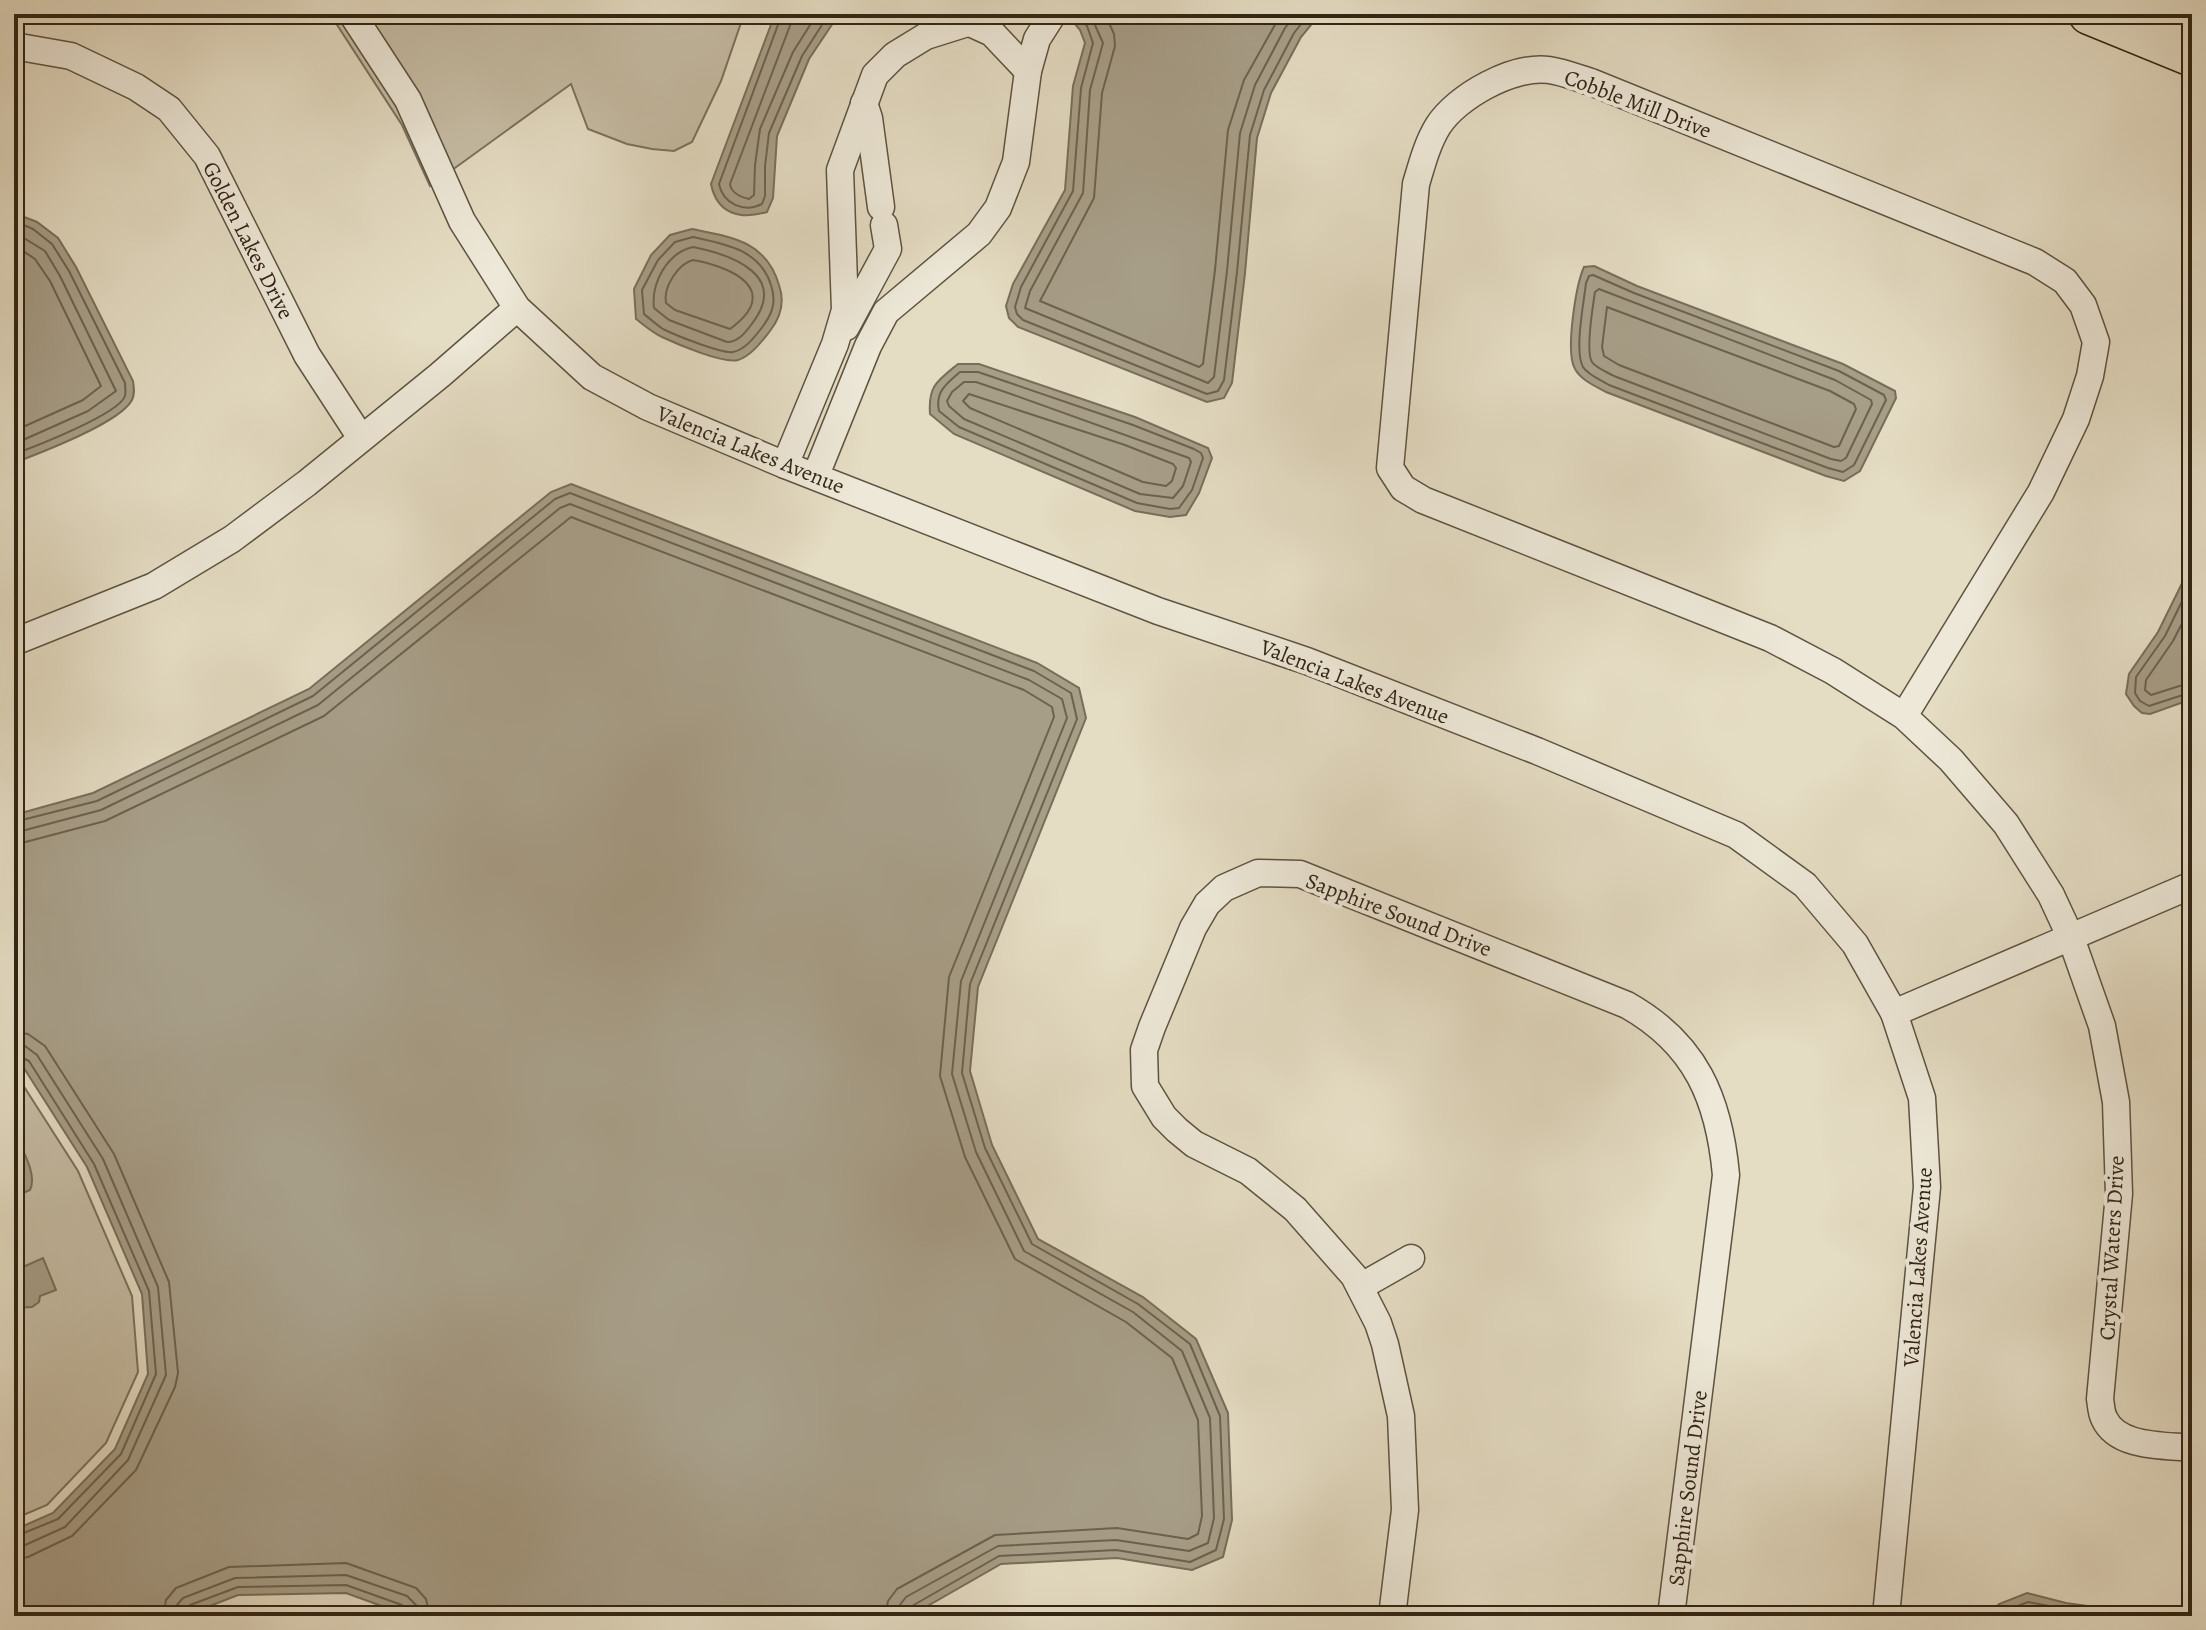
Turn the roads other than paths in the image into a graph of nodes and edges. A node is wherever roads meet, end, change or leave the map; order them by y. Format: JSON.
{"nodes":[{"id":1,"x":352,"y":14,"type":"edge"},
{"id":2,"x":996,"y":14,"type":"edge"},
{"id":3,"x":1053,"y":14,"type":"edge"},
{"id":4,"x":2089,"y":14,"type":"edge"},
{"id":5,"x":2174,"y":14,"type":"edge"},
{"id":6,"x":2192,"y":21,"type":"edge"},
{"id":7,"x":970,"y":23,"type":"junction"},
{"id":8,"x":14,"y":46,"type":"edge"},
{"id":9,"x":2192,"y":56,"type":"edge"},
{"id":10,"x":1028,"y":71,"type":"junction"},
{"id":11,"x":864,"y":103,"type":"junction"},
{"id":12,"x":517,"y":308,"type":"junction"},
{"id":13,"x":829,"y":358,"type":"junction"},
{"id":14,"x":361,"y":438,"type":"junction"},
{"id":15,"x":785,"y":465,"type":"junction"},
{"id":16,"x":816,"y":475,"type":"junction"},
{"id":17,"x":14,"y":642,"type":"edge"},
{"id":18,"x":1904,"y":716,"type":"junction"},
{"id":19,"x":2192,"y":885,"type":"edge"},
{"id":20,"x":2071,"y":938,"type":"junction"},
{"id":21,"x":1894,"y":1013,"type":"junction"},
{"id":22,"x":1411,"y":1258,"type":"dead end"},
{"id":23,"x":1360,"y":1287,"type":"junction"},
{"id":24,"x":2192,"y":1448,"type":"edge"},
{"id":25,"x":1392,"y":1616,"type":"edge"},
{"id":26,"x":1671,"y":1616,"type":"edge"},
{"id":27,"x":1886,"y":1616,"type":"edge"}],
"edges":[{"from":1,"to":12,"type":"street","name":"Valencia Lakes Avenue"},
{"from":2,"to":7,"type":"street"},
{"from":3,"to":10,"type":"street"},
{"from":4,"to":9,"type":"main road"},
{"from":5,"to":6,"type":"main road"},
{"from":7,"to":10,"type":"street"},
{"from":7,"to":11,"type":"street"},
{"from":8,"to":14,"type":"street","name":"Golden Lakes Drive"},
{"from":10,"to":16,"type":"street"},
{"from":11,"to":13,"type":"street"},
{"from":11,"to":13,"type":"street"},
{"from":12,"to":14,"type":"street"},
{"from":12,"to":15,"type":"street","name":"Valencia Lakes Avenue"},
{"from":13,"to":15,"type":"street"},
{"from":14,"to":17,"type":"street"},
{"from":15,"to":16,"type":"street","name":"Valencia Lakes Avenue"},
{"from":16,"to":21,"type":"street","name":"Valencia Lakes Avenue"},
{"from":18,"to":18,"type":"street","name":"Cobble Mill Drive"},
{"from":18,"to":20,"type":"street","name":"Cobble Mill Drive"},
{"from":19,"to":20,"type":"street"},
{"from":20,"to":21,"type":"street"},
{"from":20,"to":24,"type":"street","name":"Crystal Waters Drive"},
{"from":21,"to":27,"type":"street","name":"Valencia Lakes Avenue"},
{"from":22,"to":23,"type":"street"},
{"from":23,"to":25,"type":"street","name":"Sapphire Sound Drive"},
{"from":23,"to":26,"type":"street","name":"Sapphire Sound Drive"}]}
